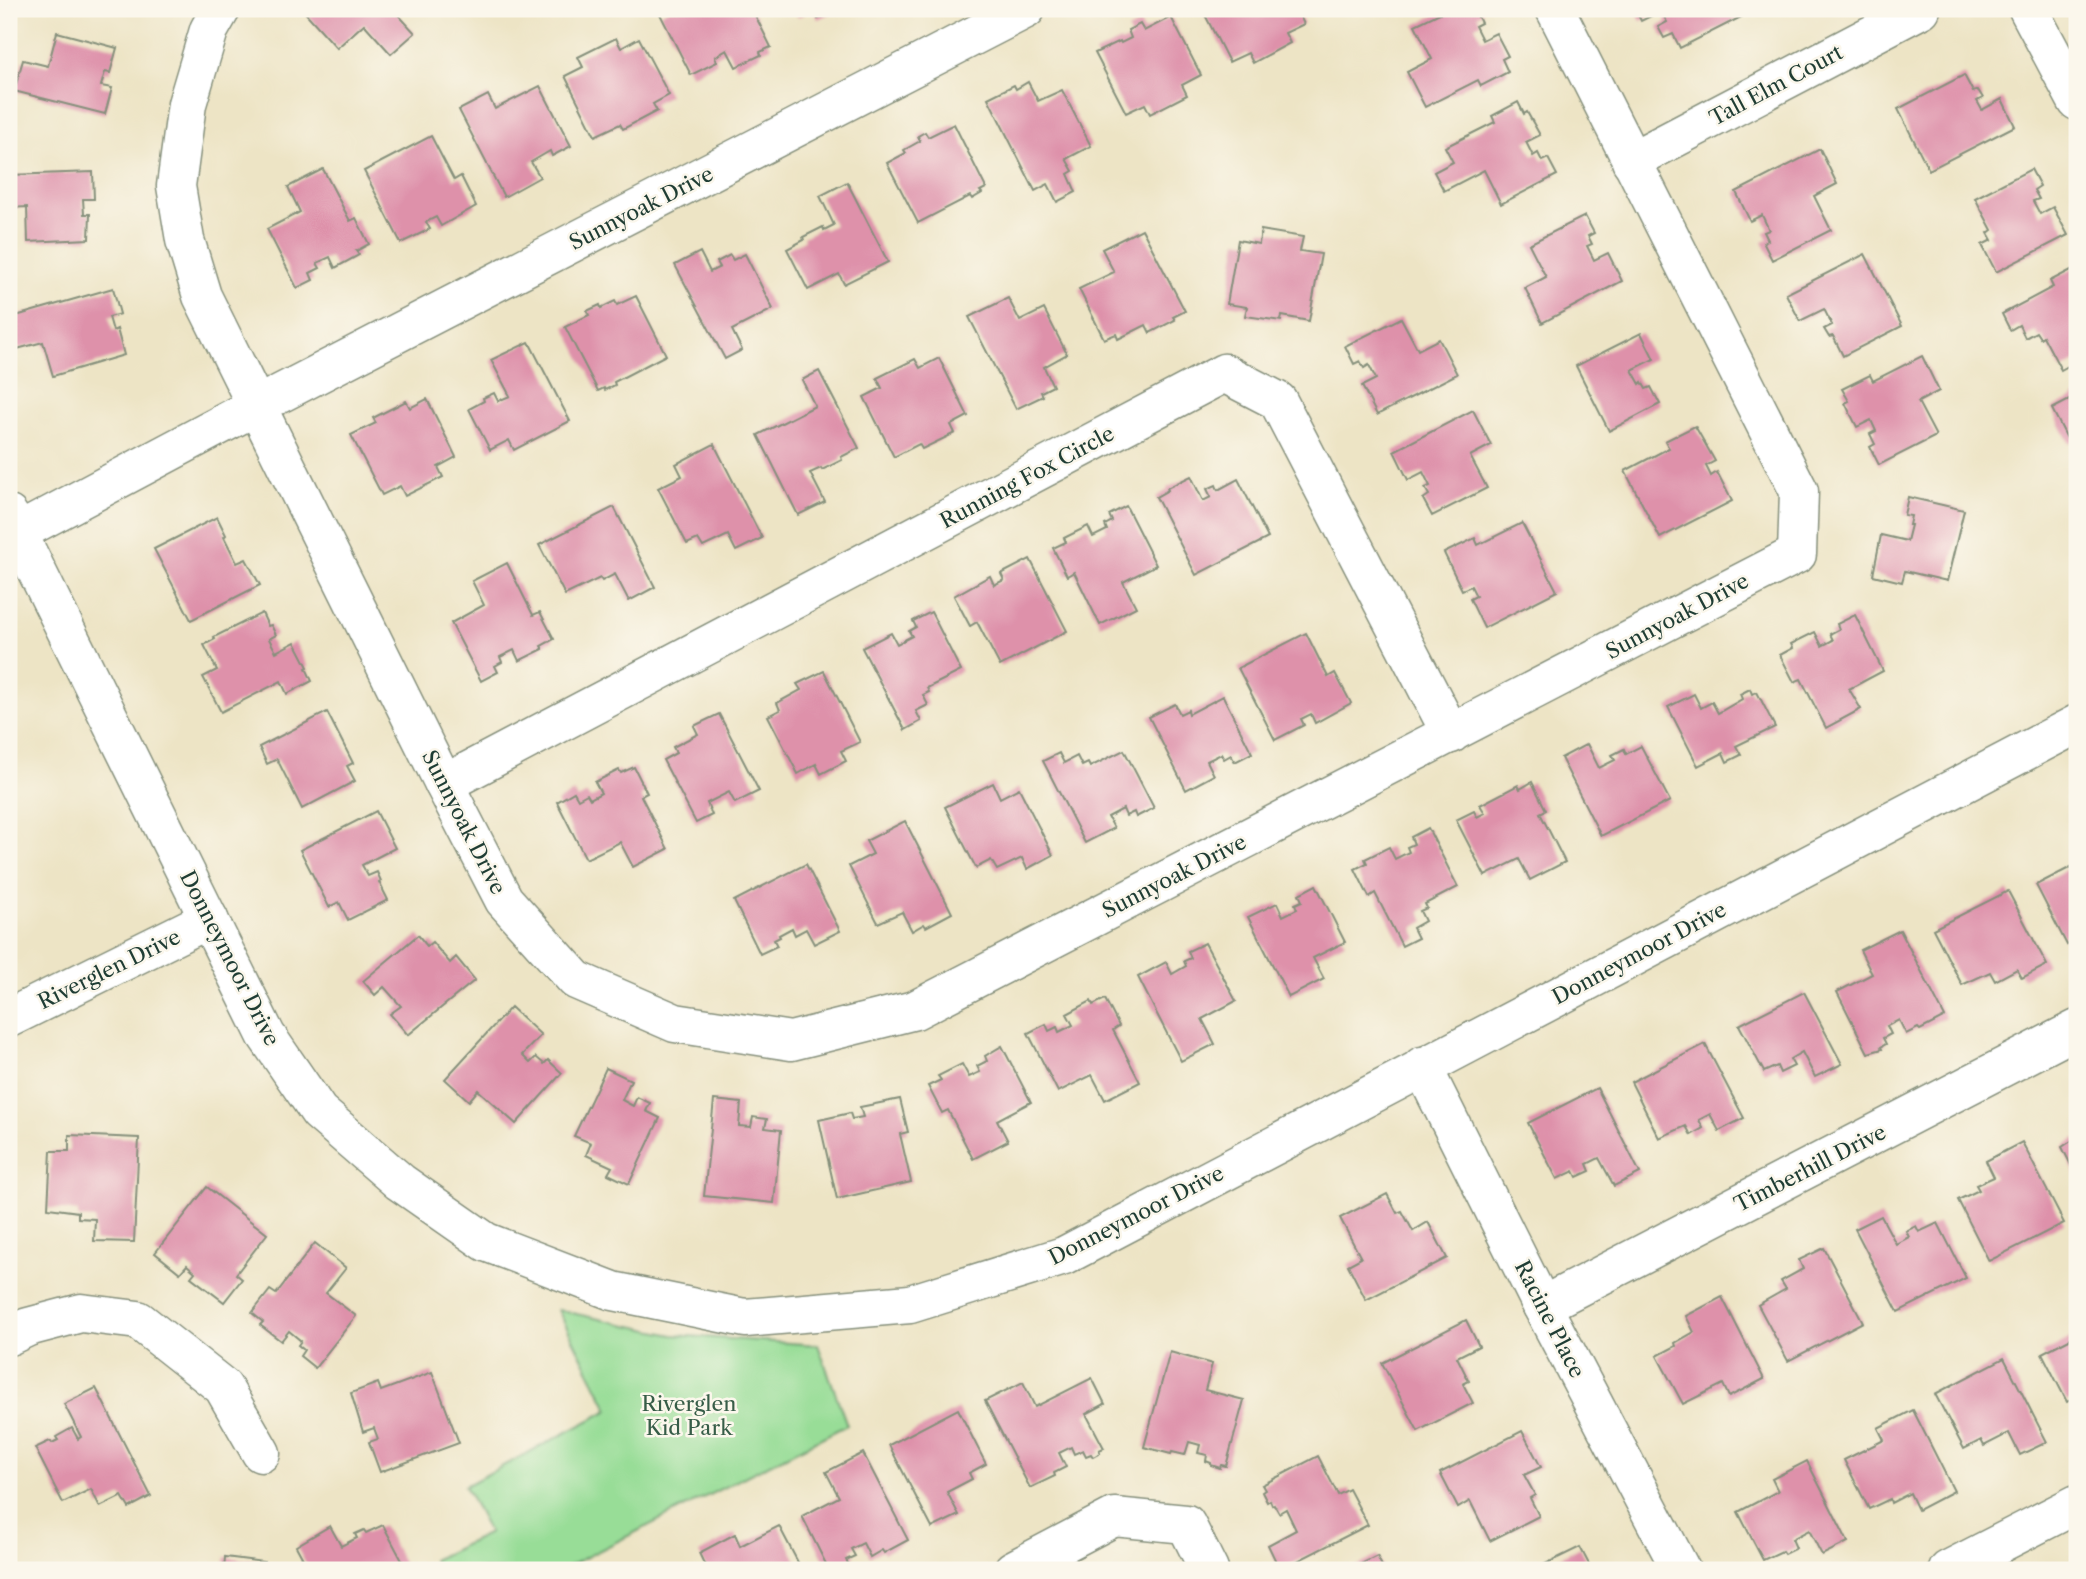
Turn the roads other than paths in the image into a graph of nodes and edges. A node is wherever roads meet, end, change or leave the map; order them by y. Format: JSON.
{"nodes":[{"id":1,"x":221,"y":9,"type":"edge"},
{"id":2,"x":1026,"y":9,"type":"edge"},
{"id":3,"x":1555,"y":9,"type":"edge"},
{"id":4,"x":1921,"y":9,"type":"edge"},
{"id":5,"x":2028,"y":9,"type":"edge"},
{"id":6,"x":2077,"y":101,"type":"edge"},
{"id":7,"x":1631,"y":161,"type":"junction"},
{"id":8,"x":256,"y":406,"type":"junction"},
{"id":9,"x":13,"y":524,"type":"edge"},
{"id":10,"x":2077,"y":724,"type":"edge"},
{"id":11,"x":1451,"y":734,"type":"junction"},
{"id":12,"x":444,"y":784,"type":"junction"},
{"id":13,"x":209,"y":919,"type":"junction"},
{"id":14,"x":9,"y":1018,"type":"edge"},
{"id":15,"x":2077,"y":1029,"type":"edge"},
{"id":16,"x":1422,"y":1066,"type":"junction"},
{"id":17,"x":1542,"y":1307,"type":"junction"},
{"id":18,"x":9,"y":1336,"type":"edge"},
{"id":19,"x":261,"y":1453,"type":"dead end"},
{"id":20,"x":2077,"y":1504,"type":"edge"},
{"id":21,"x":1013,"y":1570,"type":"edge"},
{"id":22,"x":1209,"y":1570,"type":"edge"},
{"id":23,"x":1681,"y":1570,"type":"edge"},
{"id":24,"x":1948,"y":1570,"type":"edge"}],
"edges":[{"from":1,"to":8,"type":"street","name":"Sunnyoak Drive"},
{"from":2,"to":8,"type":"street","name":"Sunnyoak Drive"},
{"from":3,"to":7,"type":"street","name":"Sunnyoak Drive"},
{"from":4,"to":7,"type":"street","name":"Tall Elm Court"},
{"from":5,"to":6,"type":"street"},
{"from":7,"to":11,"type":"street","name":"Sunnyoak Drive"},
{"from":8,"to":9,"type":"street","name":"Sunnyoak Drive"},
{"from":8,"to":12,"type":"street","name":"Sunnyoak Drive"},
{"from":9,"to":13,"type":"street","name":"Donneymoor Drive"},
{"from":10,"to":16,"type":"street","name":"Donneymoor Drive"},
{"from":11,"to":12,"type":"street","name":"Sunnyoak Drive"},
{"from":11,"to":12,"type":"street","name":"Running Fox Circle"},
{"from":13,"to":14,"type":"street","name":"Riverglen Drive"},
{"from":13,"to":16,"type":"street","name":"Donneymoor Drive"},
{"from":15,"to":17,"type":"street","name":"Timberhill Drive"},
{"from":16,"to":17,"type":"street","name":"Racine Place"},
{"from":17,"to":23,"type":"street","name":"Racine Place"},
{"from":18,"to":19,"type":"street"},
{"from":20,"to":24,"type":"street"},
{"from":21,"to":22,"type":"street"}]}
